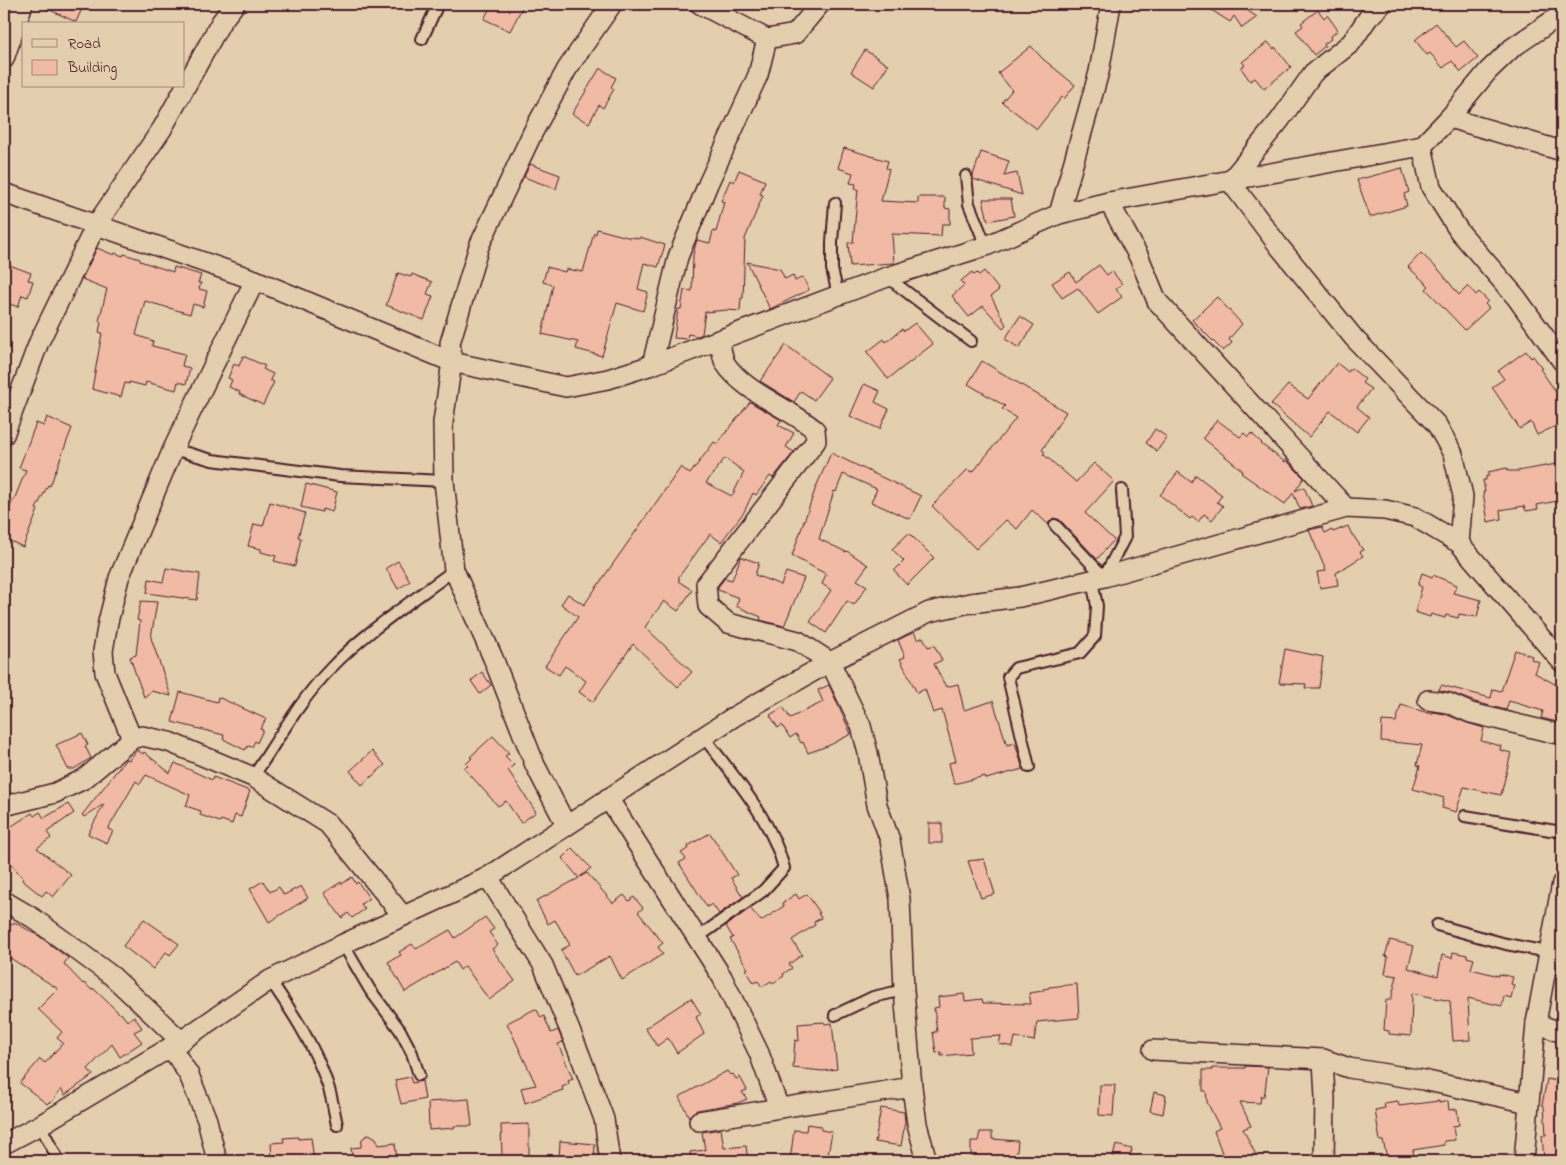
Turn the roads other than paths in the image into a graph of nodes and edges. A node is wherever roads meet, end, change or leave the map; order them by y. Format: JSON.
{"nodes":[{"id":1,"x":23,"y":4,"type":"edge"},
{"id":2,"x":235,"y":4,"type":"edge"},
{"id":3,"x":438,"y":4,"type":"edge"},
{"id":4,"x":612,"y":4,"type":"edge"},
{"id":5,"x":700,"y":4,"type":"edge"},
{"id":6,"x":820,"y":4,"type":"edge"},
{"id":7,"x":1111,"y":4,"type":"edge"},
{"id":8,"x":1382,"y":4,"type":"edge"},
{"id":9,"x":1562,"y":14,"type":"edge"},
{"id":10,"x":422,"y":39,"type":"dead end"},
{"id":11,"x":767,"y":39,"type":"junction"},
{"id":12,"x":4,"y":59,"type":"edge"},
{"id":13,"x":185,"y":87,"type":"edge"},
{"id":14,"x":185,"y":88,"type":"edge"},
{"id":15,"x":1449,"y":118,"type":"junction"},
{"id":16,"x":1422,"y":146,"type":"junction"},
{"id":17,"x":1562,"y":151,"type":"edge"},
{"id":18,"x":966,"y":176,"type":"dead end"},
{"id":19,"x":1230,"y":181,"type":"junction"},
{"id":20,"x":4,"y":193,"type":"edge"},
{"id":21,"x":1109,"y":202,"type":"junction"},
{"id":22,"x":835,"y":204,"type":"dead end"},
{"id":23,"x":1059,"y":214,"type":"junction"},
{"id":24,"x":96,"y":226,"type":"junction"},
{"id":25,"x":986,"y":246,"type":"junction"},
{"id":26,"x":887,"y":277,"type":"junction"},
{"id":27,"x":255,"y":280,"type":"junction"},
{"id":28,"x":838,"y":296,"type":"junction"},
{"id":29,"x":719,"y":340,"type":"junction"},
{"id":30,"x":971,"y":340,"type":"dead end"},
{"id":31,"x":1562,"y":361,"type":"edge"},
{"id":32,"x":452,"y":362,"type":"junction"},
{"id":33,"x":652,"y":365,"type":"junction"},
{"id":34,"x":4,"y":435,"type":"edge"},
{"id":35,"x":173,"y":449,"type":"junction"},
{"id":36,"x":444,"y":481,"type":"junction"},
{"id":37,"x":1122,"y":490,"type":"dead end"},
{"id":38,"x":1346,"y":508,"type":"junction"},
{"id":39,"x":1055,"y":526,"type":"dead end"},
{"id":40,"x":1458,"y":543,"type":"junction"},
{"id":41,"x":454,"y":570,"type":"junction"},
{"id":42,"x":1098,"y":579,"type":"junction"},
{"id":43,"x":830,"y":662,"type":"junction"},
{"id":44,"x":1562,"y":662,"type":"edge"},
{"id":45,"x":1428,"y":700,"type":"dead end"},
{"id":46,"x":1562,"y":734,"type":"edge"},
{"id":47,"x":703,"y":736,"type":"junction"},
{"id":48,"x":132,"y":739,"type":"junction"},
{"id":49,"x":1029,"y":768,"type":"dead end"},
{"id":50,"x":252,"y":777,"type":"junction"},
{"id":51,"x":608,"y":798,"type":"junction"},
{"id":52,"x":4,"y":806,"type":"edge"},
{"id":53,"x":1465,"y":816,"type":"dead end"},
{"id":54,"x":566,"y":825,"type":"junction"},
{"id":55,"x":1562,"y":832,"type":"edge"},
{"id":56,"x":488,"y":877,"type":"junction"},
{"id":57,"x":1562,"y":883,"type":"edge"},
{"id":58,"x":4,"y":901,"type":"edge"},
{"id":59,"x":403,"y":916,"type":"junction"},
{"id":60,"x":1437,"y":925,"type":"dead end"},
{"id":61,"x":697,"y":938,"type":"junction"},
{"id":62,"x":343,"y":944,"type":"junction"},
{"id":63,"x":1548,"y":952,"type":"junction"},
{"id":64,"x":270,"y":980,"type":"junction"},
{"id":65,"x":904,"y":990,"type":"junction"},
{"id":66,"x":836,"y":1015,"type":"dead end"},
{"id":67,"x":1536,"y":1023,"type":"junction"},
{"id":68,"x":1562,"y":1033,"type":"edge"},
{"id":69,"x":176,"y":1044,"type":"junction"},
{"id":70,"x":1153,"y":1050,"type":"dead end"},
{"id":71,"x":1323,"y":1059,"type":"junction"},
{"id":72,"x":419,"y":1074,"type":"dead end"},
{"id":73,"x":912,"y":1087,"type":"junction"},
{"id":74,"x":1529,"y":1103,"type":"junction"},
{"id":75,"x":779,"y":1108,"type":"junction"},
{"id":76,"x":699,"y":1121,"type":"dead end"},
{"id":77,"x":40,"y":1125,"type":"junction"},
{"id":78,"x":337,"y":1125,"type":"dead end"},
{"id":79,"x":4,"y":1144,"type":"edge"},
{"id":80,"x":59,"y":1161,"type":"edge"},
{"id":81,"x":218,"y":1161,"type":"edge"},
{"id":82,"x":610,"y":1161,"type":"edge"},
{"id":83,"x":927,"y":1161,"type":"edge"},
{"id":84,"x":1324,"y":1161,"type":"edge"},
{"id":85,"x":1524,"y":1161,"type":"edge"}],
"edges":[{"from":1,"to":12,"type":"street"},
{"from":2,"to":13,"type":"street"},
{"from":3,"to":10,"type":"lane"},
{"from":4,"to":32,"type":"street"},
{"from":5,"to":11,"type":"street"},
{"from":6,"to":11,"type":"street"},
{"from":7,"to":23,"type":"street"},
{"from":8,"to":19,"type":"street"},
{"from":9,"to":15,"type":"street"},
{"from":11,"to":33,"type":"street"},
{"from":14,"to":24,"type":"street"},
{"from":15,"to":16,"type":"street"},
{"from":15,"to":17,"type":"street"},
{"from":16,"to":19,"type":"street"},
{"from":16,"to":31,"type":"street"},
{"from":18,"to":25,"type":"lane"},
{"from":19,"to":21,"type":"street"},
{"from":19,"to":40,"type":"street"},
{"from":20,"to":24,"type":"street"},
{"from":21,"to":23,"type":"street"},
{"from":21,"to":38,"type":"street"},
{"from":22,"to":28,"type":"lane"},
{"from":23,"to":25,"type":"street"},
{"from":24,"to":27,"type":"street"},
{"from":24,"to":34,"type":"street"},
{"from":25,"to":26,"type":"street"},
{"from":26,"to":28,"type":"street"},
{"from":26,"to":30,"type":"lane"},
{"from":27,"to":32,"type":"street"},
{"from":27,"to":35,"type":"street"},
{"from":28,"to":29,"type":"street"},
{"from":29,"to":33,"type":"street"},
{"from":29,"to":43,"type":"street"},
{"from":32,"to":33,"type":"street"},
{"from":32,"to":36,"type":"street"},
{"from":35,"to":36,"type":"lane"},
{"from":35,"to":48,"type":"street"},
{"from":36,"to":41,"type":"street"},
{"from":37,"to":42,"type":"lane"},
{"from":38,"to":40,"type":"street"},
{"from":38,"to":42,"type":"street"},
{"from":39,"to":42,"type":"lane"},
{"from":40,"to":44,"type":"street"},
{"from":41,"to":50,"type":"lane"},
{"from":41,"to":54,"type":"street"},
{"from":42,"to":43,"type":"street"},
{"from":42,"to":49,"type":"lane"},
{"from":43,"to":47,"type":"street"},
{"from":43,"to":65,"type":"street"},
{"from":45,"to":46,"type":"street"},
{"from":47,"to":51,"type":"street"},
{"from":47,"to":61,"type":"lane"},
{"from":48,"to":50,"type":"street"},
{"from":48,"to":52,"type":"street"},
{"from":50,"to":59,"type":"street"},
{"from":51,"to":54,"type":"street"},
{"from":51,"to":61,"type":"street"},
{"from":53,"to":55,"type":"lane"},
{"from":54,"to":56,"type":"street"},
{"from":56,"to":59,"type":"street"},
{"from":56,"to":82,"type":"street"},
{"from":57,"to":63,"type":"street"},
{"from":58,"to":69,"type":"street"},
{"from":59,"to":62,"type":"street"},
{"from":60,"to":63,"type":"lane"},
{"from":61,"to":75,"type":"street"},
{"from":62,"to":64,"type":"street"},
{"from":62,"to":72,"type":"lane"},
{"from":63,"to":67,"type":"street"},
{"from":64,"to":69,"type":"street"},
{"from":64,"to":78,"type":"lane"},
{"from":65,"to":66,"type":"lane"},
{"from":65,"to":73,"type":"street"},
{"from":67,"to":68,"type":"street"},
{"from":67,"to":74,"type":"street"},
{"from":69,"to":77,"type":"street"},
{"from":69,"to":81,"type":"street"},
{"from":70,"to":71,"type":"street"},
{"from":71,"to":74,"type":"street"},
{"from":71,"to":84,"type":"street"},
{"from":73,"to":75,"type":"street"},
{"from":73,"to":83,"type":"street"},
{"from":74,"to":85,"type":"street"},
{"from":75,"to":76,"type":"street"},
{"from":77,"to":79,"type":"street"},
{"from":77,"to":80,"type":"lane"}]}
